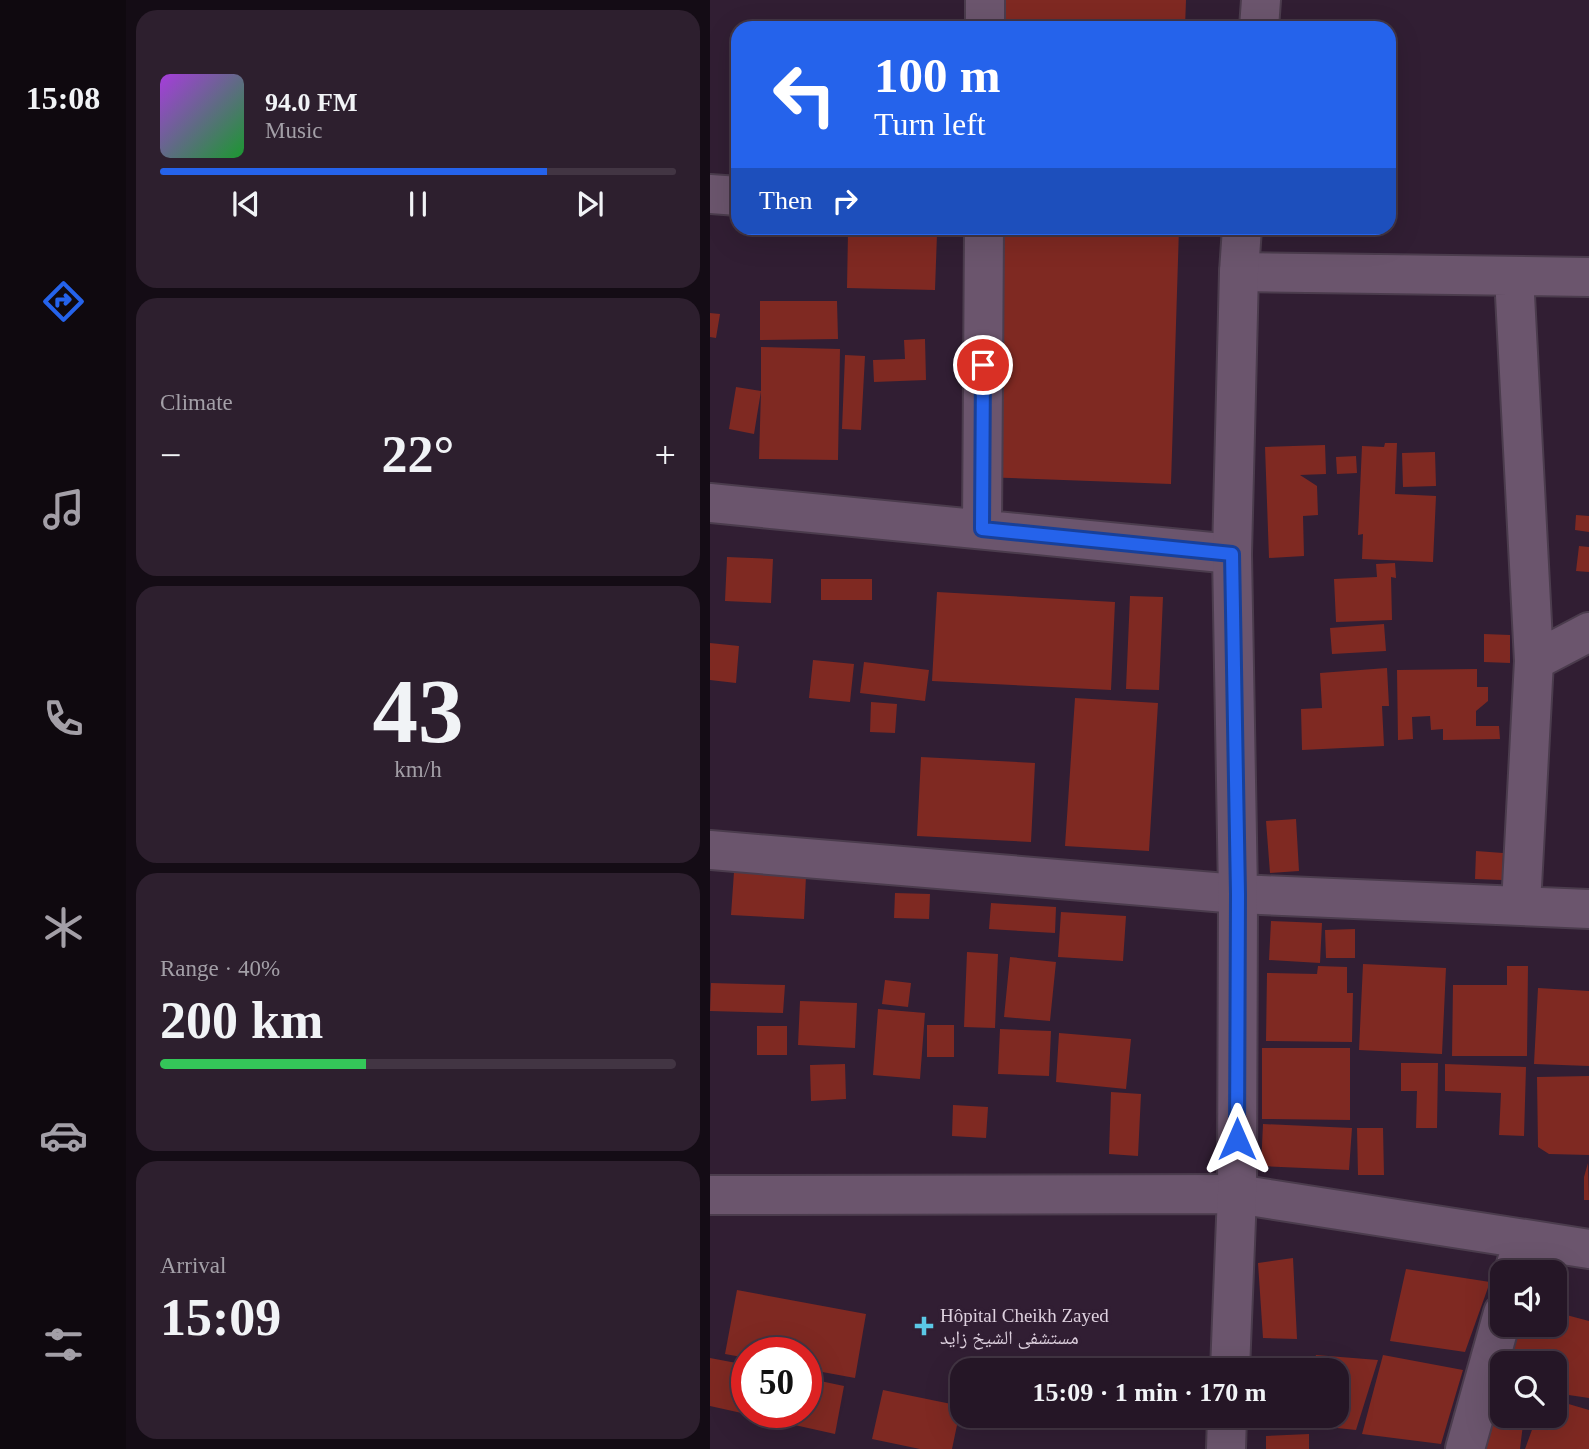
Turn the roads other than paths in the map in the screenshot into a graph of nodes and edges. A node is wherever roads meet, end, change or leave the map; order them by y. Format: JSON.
{"nodes":[{"id":1,"x":985,"y":0,"type":"edge"},
{"id":2,"x":1261,"y":0,"type":"edge"},
{"id":3,"x":985,"y":21,"type":"edge"},
{"id":4,"x":1260,"y":21,"type":"edge"},
{"id":5,"x":710,"y":194,"type":"edge"},
{"id":6,"x":731,"y":195,"type":"edge"},
{"id":7,"x":984,"y":235,"type":"edge"},
{"id":8,"x":1242,"y":235,"type":"edge"},
{"id":9,"x":1239,"y":272,"type":"junction"},
{"id":10,"x":1514,"y":275,"type":"junction"},
{"id":11,"x":1588,"y":277,"type":"edge"},
{"id":12,"x":710,"y":503,"type":"edge"},
{"id":13,"x":982,"y":529,"type":"junction"},
{"id":14,"x":1232,"y":554,"type":"junction"},
{"id":15,"x":1588,"y":632,"type":"edge"},
{"id":16,"x":1534,"y":661,"type":"junction"},
{"id":17,"x":710,"y":850,"type":"edge"},
{"id":18,"x":1238,"y":894,"type":"junction"},
{"id":19,"x":1521,"y":905,"type":"junction"},
{"id":20,"x":1588,"y":909,"type":"edge"},
{"id":21,"x":1237,"y":1194,"type":"junction"},
{"id":22,"x":710,"y":1195,"type":"edge"},
{"id":23,"x":1588,"y":1249,"type":"edge"},
{"id":24,"x":1518,"y":1256,"type":"edge"},
{"id":25,"x":1496,"y":1337,"type":"edge"},
{"id":26,"x":1230,"y":1358,"type":"edge"},
{"id":27,"x":1227,"y":1428,"type":"edge"},
{"id":28,"x":1226,"y":1449,"type":"edge"},
{"id":29,"x":1465,"y":1449,"type":"edge"}],
"edges":[{"from":1,"to":3,"type":"street"},
{"from":2,"to":4,"type":"street"},
{"from":5,"to":6,"type":"street"},
{"from":7,"to":13,"type":"street"},
{"from":8,"to":9,"type":"street"},
{"from":9,"to":10,"type":"street"},
{"from":9,"to":14,"type":"street"},
{"from":10,"to":11,"type":"street"},
{"from":10,"to":16,"type":"street"},
{"from":12,"to":13,"type":"street"},
{"from":13,"to":14,"type":"street"},
{"from":14,"to":18,"type":"street"},
{"from":15,"to":16,"type":"street"},
{"from":16,"to":19,"type":"street"},
{"from":17,"to":18,"type":"street"},
{"from":18,"to":19,"type":"street"},
{"from":18,"to":21,"type":"street"},
{"from":19,"to":20,"type":"street"},
{"from":21,"to":22,"type":"street"},
{"from":21,"to":24,"type":"street"},
{"from":21,"to":26,"type":"street"},
{"from":23,"to":24,"type":"street"},
{"from":25,"to":29,"type":"street"},
{"from":27,"to":28,"type":"street"}]}
